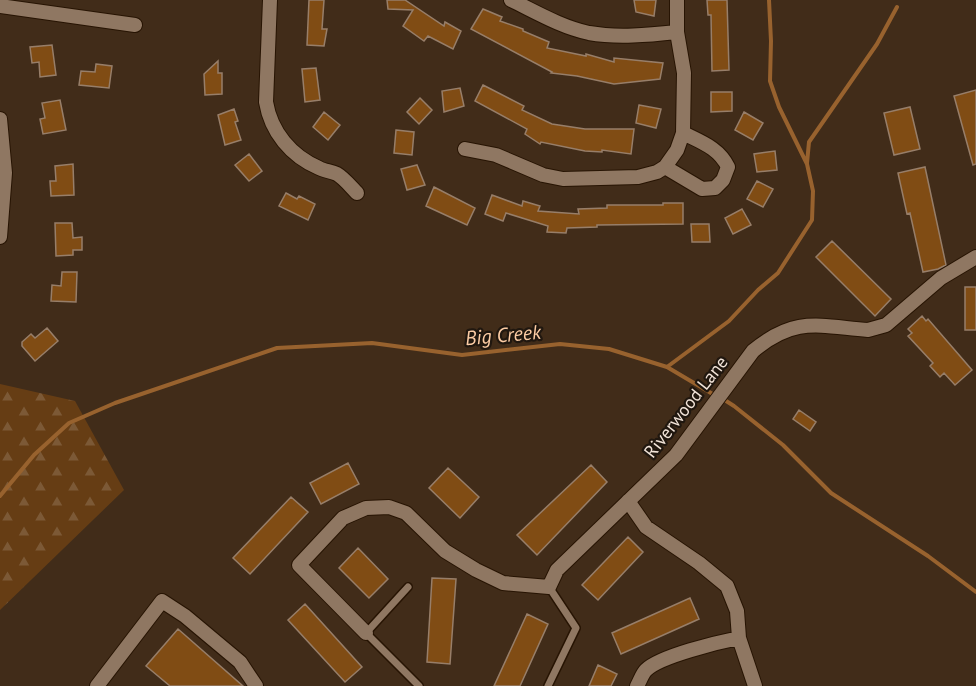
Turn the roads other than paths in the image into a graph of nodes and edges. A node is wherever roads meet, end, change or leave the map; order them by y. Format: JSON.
{"nodes":[{"id":1,"x":270,"y":0,"type":"edge"},
{"id":2,"x":511,"y":0,"type":"edge"},
{"id":3,"x":677,"y":0,"type":"edge"},
{"id":4,"x":0,"y":6,"type":"edge"},
{"id":5,"x":135,"y":25,"type":"dead end"},
{"id":6,"x":677,"y":32,"type":"junction"},
{"id":7,"x":0,"y":119,"type":"edge"},
{"id":8,"x":683,"y":133,"type":"junction"},
{"id":9,"x":465,"y":149,"type":"dead end"},
{"id":10,"x":664,"y":167,"type":"junction"},
{"id":11,"x":357,"y":193,"type":"dead end"},
{"id":12,"x":0,"y":237,"type":"edge"},
{"id":13,"x":976,"y":257,"type":"edge"},
{"id":14,"x":628,"y":501,"type":"junction"},
{"id":15,"x":408,"y":587,"type":"dead end"},
{"id":16,"x":549,"y":587,"type":"junction"},
{"id":17,"x":366,"y":633,"type":"junction"},
{"id":18,"x":739,"y":638,"type":"junction"},
{"id":19,"x":97,"y":686,"type":"edge"},
{"id":20,"x":256,"y":686,"type":"edge"},
{"id":21,"x":419,"y":686,"type":"edge"},
{"id":22,"x":548,"y":686,"type":"edge"},
{"id":23,"x":637,"y":686,"type":"edge"},
{"id":24,"x":755,"y":686,"type":"edge"}],
"edges":[{"from":1,"to":11,"type":"street"},
{"from":2,"to":6,"type":"street"},
{"from":3,"to":6,"type":"street"},
{"from":4,"to":5,"type":"street"},
{"from":6,"to":8,"type":"street"},
{"from":7,"to":12,"type":"street"},
{"from":8,"to":10,"type":"street"},
{"from":8,"to":10,"type":"street"},
{"from":9,"to":10,"type":"street"},
{"from":13,"to":14,"type":"street","name":"Riverwood Lane"},
{"from":14,"to":16,"type":"street","name":"Riverwood Lane"},
{"from":14,"to":18,"type":"street"},
{"from":15,"to":17,"type":"lane"},
{"from":16,"to":17,"type":"street"},
{"from":16,"to":22,"type":"lane"},
{"from":17,"to":21,"type":"lane"},
{"from":18,"to":23,"type":"street"},
{"from":18,"to":24,"type":"street"},
{"from":19,"to":20,"type":"street"}]}
